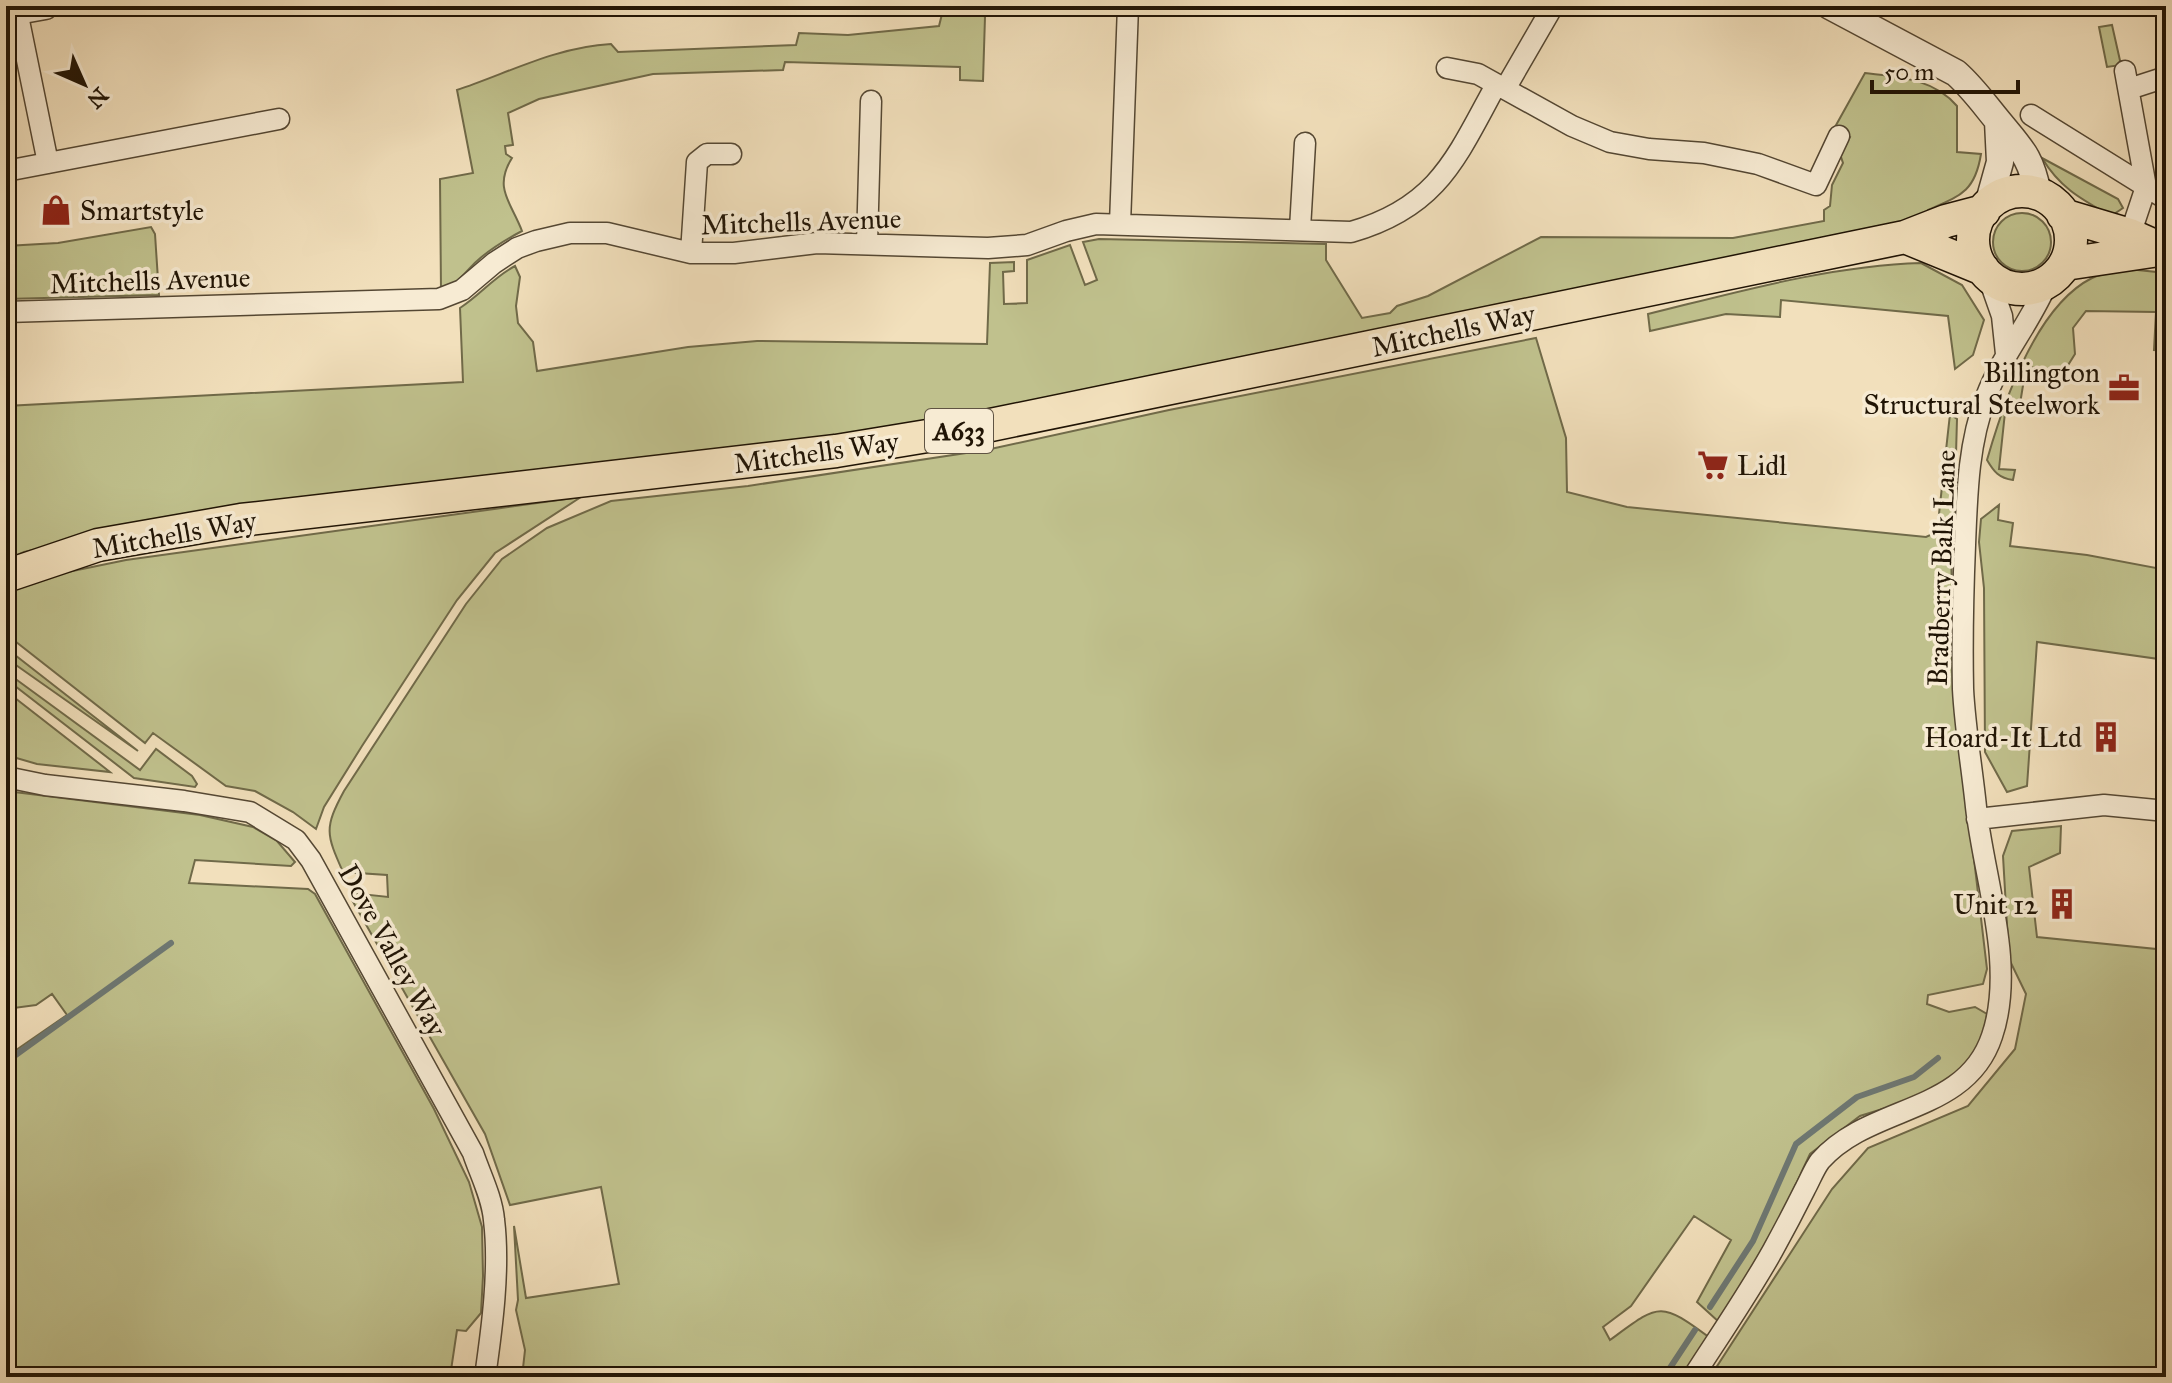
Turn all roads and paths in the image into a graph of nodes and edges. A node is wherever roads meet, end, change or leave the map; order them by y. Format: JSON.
{"nodes":[{"id":1,"x":45,"y":6,"type":"edge"},
{"id":2,"x":1128,"y":6,"type":"edge"},
{"id":3,"x":1553,"y":6,"type":"edge"},
{"id":4,"x":1830,"y":6,"type":"edge"},
{"id":5,"x":13,"y":10,"type":"edge"},
{"id":6,"x":1447,"y":68,"type":"dead end"},
{"id":7,"x":2166,"y":77,"type":"edge"},
{"id":8,"x":1501,"y":87,"type":"junction"},
{"id":9,"x":871,"y":101,"type":"dead end"},
{"id":10,"x":2031,"y":115,"type":"dead end"},
{"id":11,"x":279,"y":119,"type":"dead end"},
{"id":12,"x":1998,"y":121,"type":"junction"},
{"id":13,"x":1839,"y":136,"type":"dead end"},
{"id":14,"x":1305,"y":143,"type":"dead end"},
{"id":15,"x":731,"y":154,"type":"dead end"},
{"id":16,"x":48,"y":163,"type":"junction"},
{"id":17,"x":6,"y":171,"type":"edge"},
{"id":18,"x":2146,"y":187,"type":"junction"},
{"id":19,"x":2038,"y":194,"type":"junction"},
{"id":20,"x":2166,"y":199,"type":"edge"},
{"id":21,"x":1986,"y":208,"type":"junction"},
{"id":22,"x":2063,"y":215,"type":"junction"},
{"id":23,"x":1120,"y":224,"type":"junction"},
{"id":24,"x":1300,"y":229,"type":"junction"},
{"id":25,"x":2130,"y":235,"type":"junction"},
{"id":26,"x":1905,"y":237,"type":"junction"},
{"id":27,"x":867,"y":243,"type":"junction"},
{"id":28,"x":2162,"y":251,"type":"edge"},
{"id":29,"x":691,"y":253,"type":"junction"},
{"id":30,"x":1985,"y":273,"type":"junction"},
{"id":31,"x":2056,"y":273,"type":"junction"},
{"id":32,"x":6,"y":312,"type":"edge"},
{"id":33,"x":2006,"y":354,"type":"junction"},
{"id":34,"x":6,"y":576,"type":"edge"},
{"id":35,"x":6,"y":777,"type":"edge"},
{"id":36,"x":2166,"y":811,"type":"edge"},
{"id":37,"x":1977,"y":819,"type":"junction"},
{"id":38,"x":485,"y":1377,"type":"edge"},
{"id":39,"x":1693,"y":1377,"type":"edge"}],
"edges":[{"from":1,"to":5,"type":"street"},
{"from":2,"to":23,"type":"street"},
{"from":3,"to":8,"type":"street","name":"Mitchells Avenue"},
{"from":4,"to":12,"type":"street"},
{"from":5,"to":16,"type":"street"},
{"from":6,"to":8,"type":"street"},
{"from":7,"to":18,"type":"street"},
{"from":8,"to":13,"type":"street"},
{"from":8,"to":24,"type":"street","name":"Mitchells Avenue"},
{"from":9,"to":27,"type":"street"},
{"from":10,"to":18,"type":"street"},
{"from":11,"to":16,"type":"street"},
{"from":12,"to":19,"type":"street"},
{"from":12,"to":21,"type":"street"},
{"from":14,"to":24,"type":"street"},
{"from":15,"to":29,"type":"street"},
{"from":16,"to":17,"type":"street"},
{"from":18,"to":20,"type":"street"},
{"from":18,"to":25,"type":"street"},
{"from":19,"to":21,"type":"main road"},
{"from":19,"to":22,"type":"main road"},
{"from":21,"to":26,"type":"main road","name":"Mitchells Way"},
{"from":21,"to":30,"type":"main road"},
{"from":22,"to":25,"type":"main road"},
{"from":22,"to":31,"type":"main road"},
{"from":23,"to":24,"type":"street","name":"Mitchells Avenue"},
{"from":23,"to":27,"type":"street","name":"Mitchells Avenue"},
{"from":25,"to":28,"type":"main road"},
{"from":26,"to":30,"type":"main road"},
{"from":26,"to":34,"type":"main road","name":"Mitchells Way","number":"A633"},
{"from":27,"to":29,"type":"street","name":"Mitchells Avenue"},
{"from":28,"to":31,"type":"main road"},
{"from":29,"to":32,"type":"street","name":"Mitchells Avenue"},
{"from":30,"to":31,"type":"main road"},
{"from":30,"to":33,"type":"street"},
{"from":31,"to":33,"type":"street","name":"Bradberry Balk Lane"},
{"from":33,"to":37,"type":"street","name":"Bradberry Balk Lane"},
{"from":35,"to":38,"type":"street","name":"Dove Valley Way"},
{"from":36,"to":37,"type":"street"},
{"from":37,"to":39,"type":"street","name":"Bradberry Balk Lane"}]}
